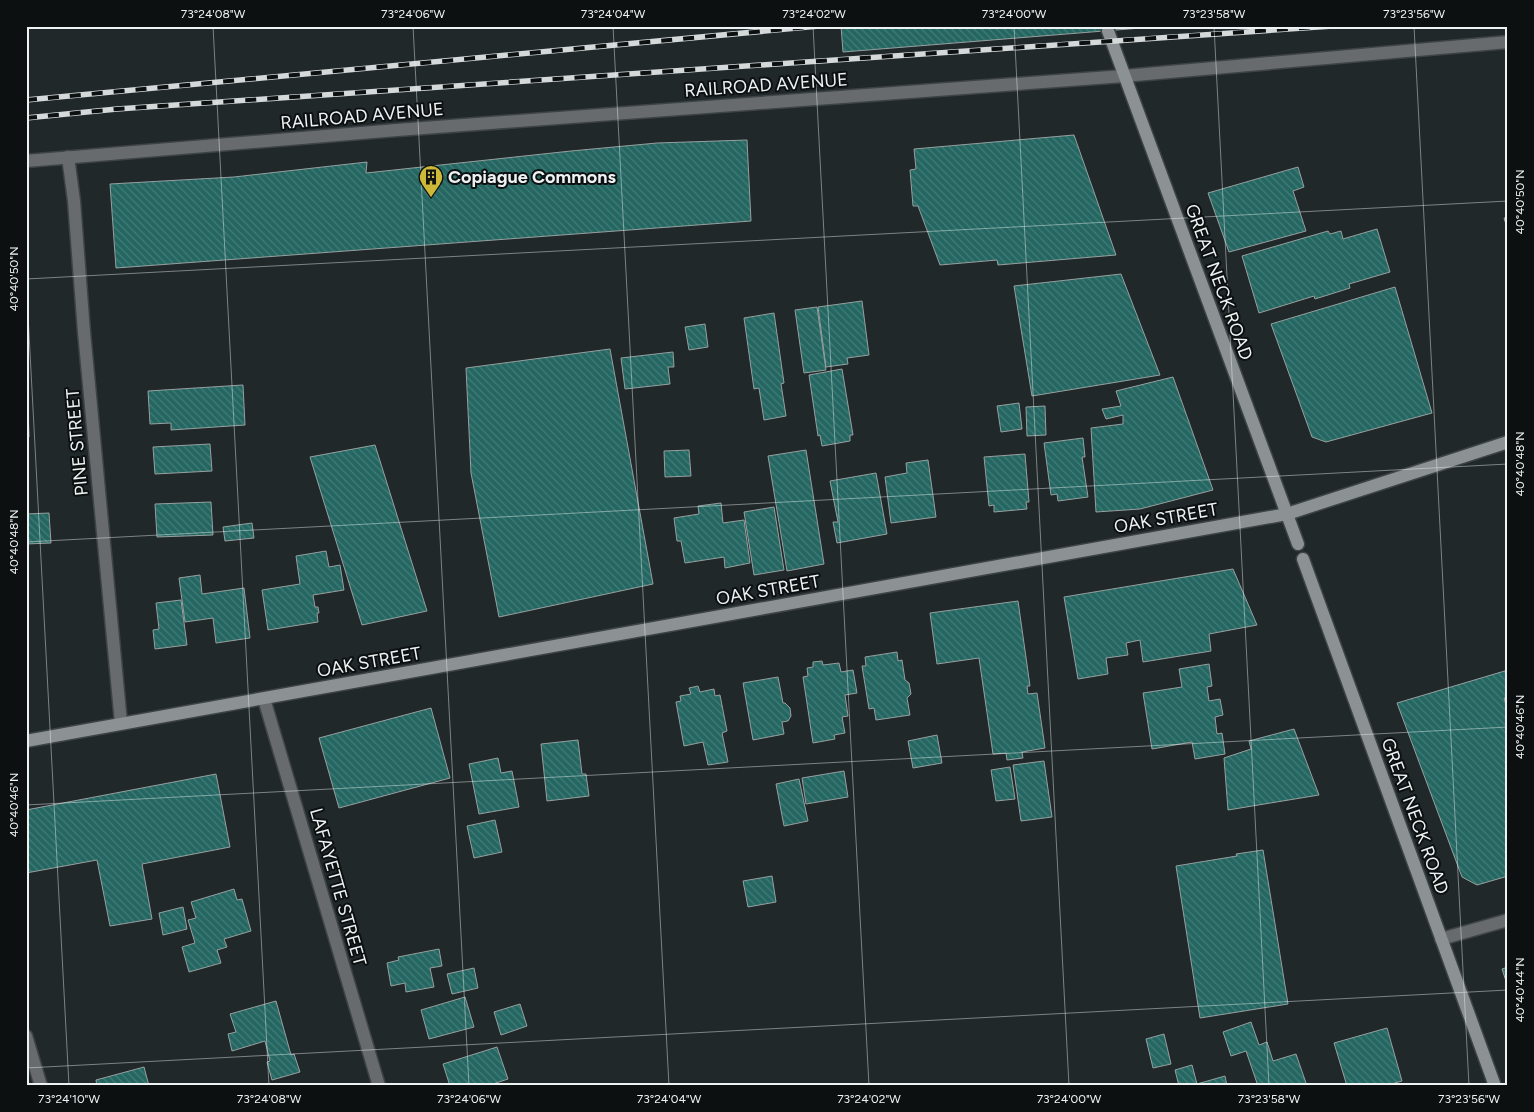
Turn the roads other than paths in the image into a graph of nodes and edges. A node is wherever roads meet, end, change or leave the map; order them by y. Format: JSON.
{"nodes":[{"id":1,"x":1108,"y":31,"type":"dead end"},
{"id":2,"x":1508,"y":42,"type":"edge"},
{"id":3,"x":1124,"y":76,"type":"junction"},
{"id":4,"x":68,"y":157,"type":"junction"},
{"id":5,"x":26,"y":161,"type":"edge"},
{"id":6,"x":1508,"y":442,"type":"edge"},
{"id":7,"x":1287,"y":514,"type":"junction"},
{"id":8,"x":1298,"y":544,"type":"dead end"},
{"id":9,"x":1303,"y":559,"type":"dead end"},
{"id":10,"x":264,"y":699,"type":"junction"},
{"id":11,"x":121,"y":723,"type":"junction"},
{"id":12,"x":26,"y":741,"type":"edge"},
{"id":13,"x":1508,"y":920,"type":"edge"},
{"id":14,"x":1441,"y":939,"type":"junction"},
{"id":15,"x":26,"y":1036,"type":"edge"},
{"id":16,"x":41,"y":1086,"type":"edge"},
{"id":17,"x":379,"y":1086,"type":"edge"},
{"id":18,"x":1495,"y":1086,"type":"edge"}],
"edges":[{"from":1,"to":3,"type":"main road","name":"GREAT NECK ROAD"},
{"from":2,"to":3,"type":"street","name":"RAILROAD AVENUE"},
{"from":3,"to":4,"type":"street","name":"RAILROAD AVENUE"},
{"from":3,"to":7,"type":"main road","name":"GREAT NECK ROAD"},
{"from":4,"to":5,"type":"street","name":"RAILROAD AVENUE"},
{"from":4,"to":11,"type":"street","name":"PINE STREET"},
{"from":6,"to":7,"type":"main road","name":"OAK STREET"},
{"from":7,"to":8,"type":"main road","name":"GREAT NECK ROAD"},
{"from":7,"to":10,"type":"main road","name":"OAK STREET"},
{"from":9,"to":14,"type":"main road","name":"GREAT NECK ROAD"},
{"from":10,"to":11,"type":"main road","name":"OAK STREET"},
{"from":10,"to":17,"type":"street","name":"LAFAYETTE STREET"},
{"from":11,"to":12,"type":"main road","name":"OAK STREET"},
{"from":13,"to":14,"type":"street"},
{"from":14,"to":18,"type":"main road","name":"GREAT NECK ROAD"},
{"from":15,"to":16,"type":"street"}]}
